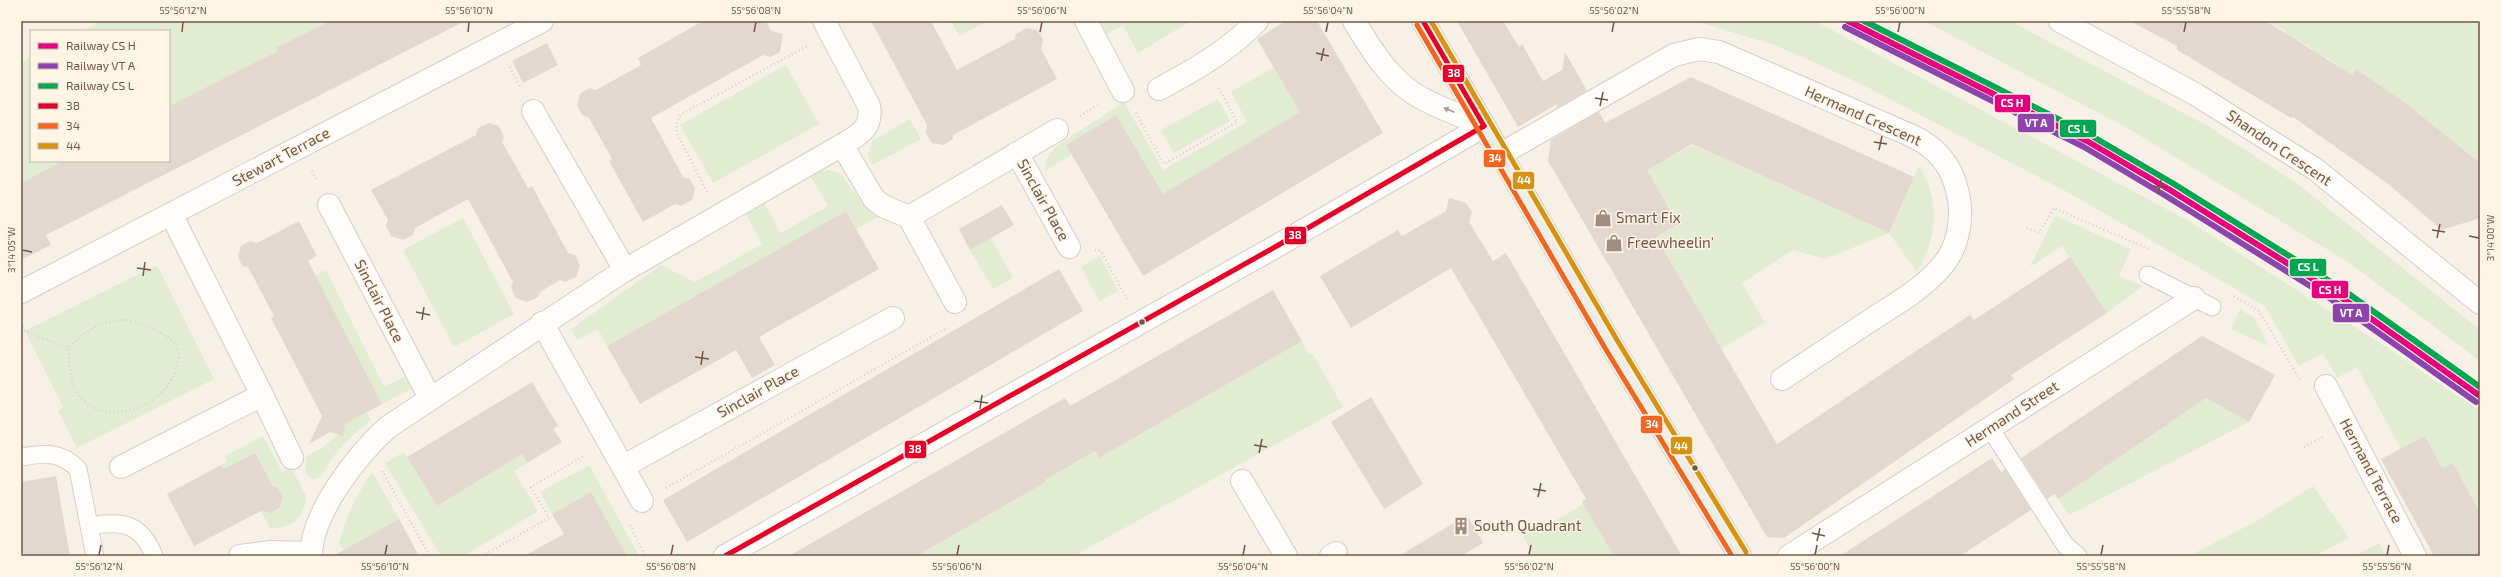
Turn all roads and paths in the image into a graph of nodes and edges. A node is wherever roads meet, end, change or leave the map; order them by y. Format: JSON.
{"nodes":[{"id":1,"x":542,"y":21,"type":"edge"},
{"id":2,"x":824,"y":21,"type":"edge"},
{"id":3,"x":1086,"y":21,"type":"edge"},
{"id":4,"x":1257,"y":21,"type":"edge"},
{"id":5,"x":1354,"y":21,"type":"edge"},
{"id":6,"x":1423,"y":21,"type":"edge"},
{"id":7,"x":2060,"y":21,"type":"edge"},
{"id":8,"x":498,"y":44,"type":"junction"},
{"id":9,"x":809,"y":45,"type":"dead end"},
{"id":10,"x":1205,"y":64,"type":"junction"},
{"id":11,"x":1159,"y":89,"type":"dead end"},
{"id":12,"x":1123,"y":90,"type":"joint"},
{"id":13,"x":533,"y":111,"type":"joint"},
{"id":14,"x":1484,"y":126,"type":"junction"},
{"id":15,"x":1057,"y":130,"type":"joint"},
{"id":16,"x":1149,"y":136,"type":"dead end"},
{"id":17,"x":842,"y":145,"type":"junction"},
{"id":18,"x":299,"y":148,"type":"junction"},
{"id":19,"x":1017,"y":154,"type":"junction"},
{"id":20,"x":1501,"y":154,"type":"junction"},
{"id":21,"x":329,"y":205,"type":"joint"},
{"id":22,"x":171,"y":214,"type":"junction"},
{"id":23,"x":719,"y":216,"type":"junction"},
{"id":24,"x":909,"y":218,"type":"junction"},
{"id":25,"x":1069,"y":248,"type":"joint"},
{"id":26,"x":625,"y":270,"type":"junction"},
{"id":27,"x":2148,"y":275,"type":"dead end"},
{"id":28,"x":21,"y":292,"type":"edge"},
{"id":29,"x":955,"y":302,"type":"joint"},
{"id":30,"x":2203,"y":302,"type":"joint"},
{"id":31,"x":2480,"y":303,"type":"edge"},
{"id":32,"x":893,"y":318,"type":"dead end"},
{"id":33,"x":1140,"y":322,"type":"junction"},
{"id":34,"x":21,"y":323,"type":"edge"},
{"id":35,"x":542,"y":323,"type":"junction"},
{"id":36,"x":68,"y":348,"type":"junction"},
{"id":37,"x":1782,"y":379,"type":"dead end"},
{"id":38,"x":2326,"y":386,"type":"dead end"},
{"id":39,"x":262,"y":395,"type":"junction"},
{"id":40,"x":430,"y":398,"type":"junction"},
{"id":41,"x":1990,"y":428,"type":"junction"},
{"id":42,"x":610,"y":441,"type":"junction"},
{"id":43,"x":367,"y":446,"type":"junction"},
{"id":44,"x":21,"y":457,"type":"edge"},
{"id":45,"x":292,"y":458,"type":"dead end"},
{"id":46,"x":624,"y":466,"type":"junction"},
{"id":47,"x":121,"y":467,"type":"dead end"},
{"id":48,"x":1242,"y":482,"type":"dead end"},
{"id":49,"x":642,"y":501,"type":"junction"},
{"id":50,"x":90,"y":526,"type":"junction"},
{"id":51,"x":311,"y":555,"type":"edge"},
{"id":52,"x":95,"y":556,"type":"edge"},
{"id":53,"x":154,"y":556,"type":"edge"},
{"id":54,"x":240,"y":556,"type":"edge"},
{"id":55,"x":430,"y":556,"type":"edge"},
{"id":56,"x":482,"y":556,"type":"edge"},
{"id":57,"x":645,"y":556,"type":"edge"},
{"id":58,"x":725,"y":556,"type":"edge"},
{"id":59,"x":1286,"y":556,"type":"edge"},
{"id":60,"x":1740,"y":556,"type":"edge"},
{"id":61,"x":1790,"y":556,"type":"edge"},
{"id":62,"x":2078,"y":556,"type":"edge"},
{"id":63,"x":2415,"y":556,"type":"edge"}],
"edges":[{"from":1,"to":8,"type":"street","name":"Stewart Terrace"},
{"from":2,"to":17,"type":"street"},
{"from":3,"to":12,"type":"street"},
{"from":4,"to":10,"type":"street"},
{"from":14,"to":5,"type":"street","one_way":true},
{"from":6,"to":14,"type":"main road"},
{"from":7,"to":31,"type":"street","name":"Shandon Crescent"},
{"from":8,"to":13,"type":"path"},
{"from":8,"to":18,"type":"street","name":"Stewart Terrace"},
{"from":9,"to":23,"type":"path"},
{"from":10,"to":11,"type":"street"},
{"from":10,"to":16,"type":"path"},
{"from":12,"to":15,"type":"path"},
{"from":13,"to":26,"type":"street"},
{"from":14,"to":20,"type":"main road"},
{"from":14,"to":33,"type":"street"},
{"from":15,"to":19,"type":"street","name":"Sinclair Place"},
{"from":17,"to":23,"type":"street"},
{"from":17,"to":24,"type":"street"},
{"from":18,"to":21,"type":"path"},
{"from":18,"to":22,"type":"street","name":"Stewart Terrace"},
{"from":19,"to":24,"type":"street","name":"Sinclair Place"},
{"from":19,"to":25,"type":"street","name":"Sinclair Place"},
{"from":20,"to":37,"type":"street","name":"Hermand Crescent"},
{"from":20,"to":60,"type":"main road"},
{"from":21,"to":40,"type":"street","name":"Sinclair Place"},
{"from":22,"to":28,"type":"street","name":"Stewart Terrace"},
{"from":22,"to":39,"type":"street"},
{"from":23,"to":26,"type":"street"},
{"from":24,"to":29,"type":"street"},
{"from":25,"to":33,"type":"path"},
{"from":26,"to":35,"type":"street"},
{"from":27,"to":30,"type":"lane"},
{"from":29,"to":49,"type":"path"},
{"from":30,"to":41,"type":"street","name":"Hermand Street"},
{"from":32,"to":46,"type":"street","name":"Sinclair Place"},
{"from":33,"to":58,"type":"street"},
{"from":34,"to":36,"type":"path"},
{"from":35,"to":40,"type":"street"},
{"from":35,"to":42,"type":"street"},
{"from":36,"to":36,"type":"path"},
{"from":38,"to":63,"type":"street","name":"Hermand Terrace"},
{"from":39,"to":45,"type":"street"},
{"from":39,"to":47,"type":"street"},
{"from":40,"to":43,"type":"street"},
{"from":41,"to":61,"type":"street","name":"Hermand Street"},
{"from":41,"to":62,"type":"lane"},
{"from":42,"to":46,"type":"street"},
{"from":42,"to":56,"type":"path"},
{"from":43,"to":51,"type":"street"},
{"from":43,"to":55,"type":"path"},
{"from":44,"to":50,"type":"lane"},
{"from":46,"to":49,"type":"street"},
{"from":48,"to":59,"type":"street"},
{"from":49,"to":57,"type":"path"},
{"from":50,"to":52,"type":"lane"},
{"from":50,"to":53,"type":"lane"},
{"from":51,"to":54,"type":"street"}]}
